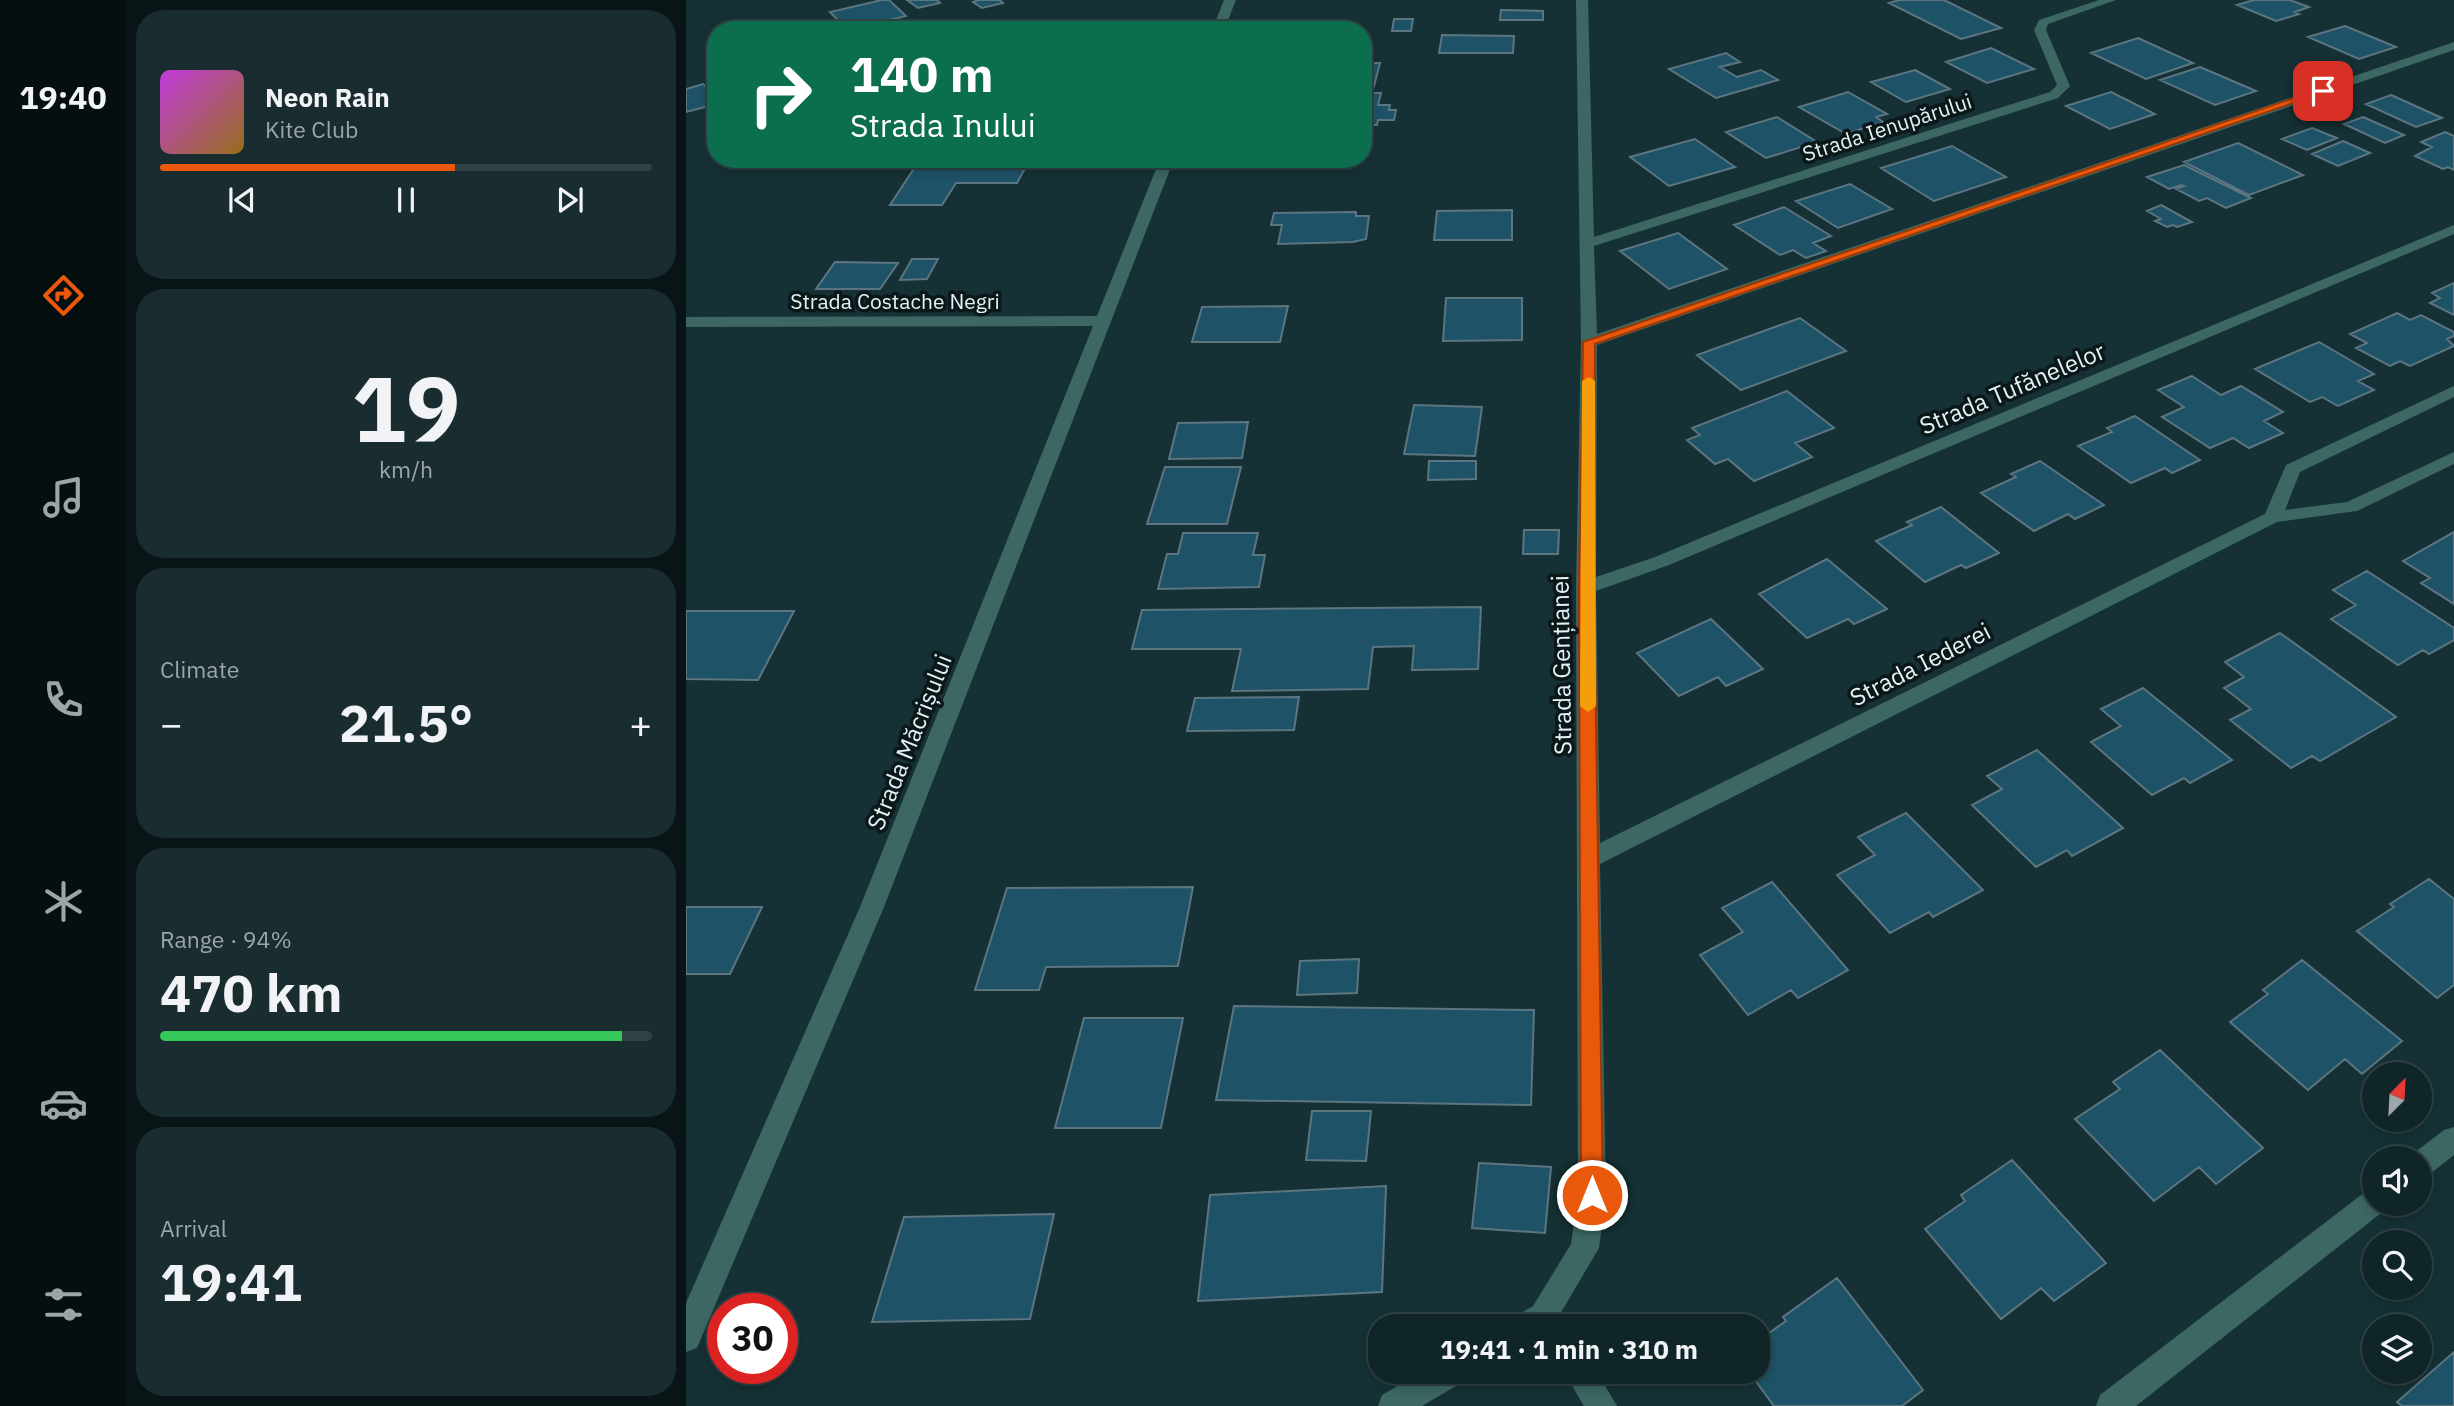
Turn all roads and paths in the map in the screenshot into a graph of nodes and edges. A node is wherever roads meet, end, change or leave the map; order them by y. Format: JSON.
{"nodes":[{"id":1,"x":1230,"y":0,"type":"edge"},
{"id":2,"x":1582,"y":0,"type":"edge"},
{"id":3,"x":2109,"y":0,"type":"edge"},
{"id":4,"x":1222,"y":21,"type":"edge"},
{"id":5,"x":2454,"y":46,"type":"edge"},
{"id":6,"x":1164,"y":168,"type":"edge"},
{"id":7,"x":2454,"y":229,"type":"edge"},
{"id":8,"x":1586,"y":244,"type":"junction"},
{"id":9,"x":1104,"y":321,"type":"junction"},
{"id":10,"x":686,"y":323,"type":"edge"},
{"id":11,"x":1589,"y":342,"type":"junction"},
{"id":12,"x":2454,"y":391,"type":"edge"},
{"id":13,"x":2454,"y":457,"type":"edge"},
{"id":14,"x":2273,"y":517,"type":"junction"},
{"id":15,"x":1586,"y":587,"type":"junction"},
{"id":16,"x":1590,"y":859,"type":"junction"},
{"id":17,"x":2454,"y":1139,"type":"edge"},
{"id":18,"x":2432,"y":1156,"type":"edge"},
{"id":19,"x":2362,"y":1211,"type":"edge"},
{"id":20,"x":1545,"y":1314,"type":"edge"},
{"id":21,"x":686,"y":1337,"type":"edge"},
{"id":22,"x":1430,"y":1384,"type":"edge"},
{"id":23,"x":1587,"y":1384,"type":"edge"},
{"id":24,"x":1393,"y":1406,"type":"edge"},
{"id":25,"x":1602,"y":1406,"type":"edge"},
{"id":26,"x":2111,"y":1406,"type":"edge"}],
"edges":[{"from":1,"to":4,"type":"street"},
{"from":2,"to":8,"type":"street","name":"Strada Gențianei"},
{"from":3,"to":8,"type":"street","name":"Strada Ienupărului"},
{"from":5,"to":11,"type":"street"},
{"from":6,"to":9,"type":"street","name":"Strada Măcrișului"},
{"from":7,"to":15,"type":"street","name":"Strada Tufănelelor"},
{"from":8,"to":11,"type":"street","name":"Strada Gențianei"},
{"from":9,"to":10,"type":"street","name":"Strada Costache Negri"},
{"from":9,"to":21,"type":"street","name":"Strada Măcrișului"},
{"from":11,"to":15,"type":"street","name":"Strada Gențianei"},
{"from":12,"to":14,"type":"street"},
{"from":13,"to":14,"type":"street","name":"Strada Iederei"},
{"from":14,"to":16,"type":"street","name":"Strada Iederei"},
{"from":15,"to":16,"type":"street","name":"Strada Gențianei"},
{"from":16,"to":20,"type":"street","name":"Strada Gențianei"},
{"from":17,"to":18,"type":"street"},
{"from":19,"to":26,"type":"street"},
{"from":22,"to":24,"type":"street"},
{"from":23,"to":25,"type":"street"}]}
